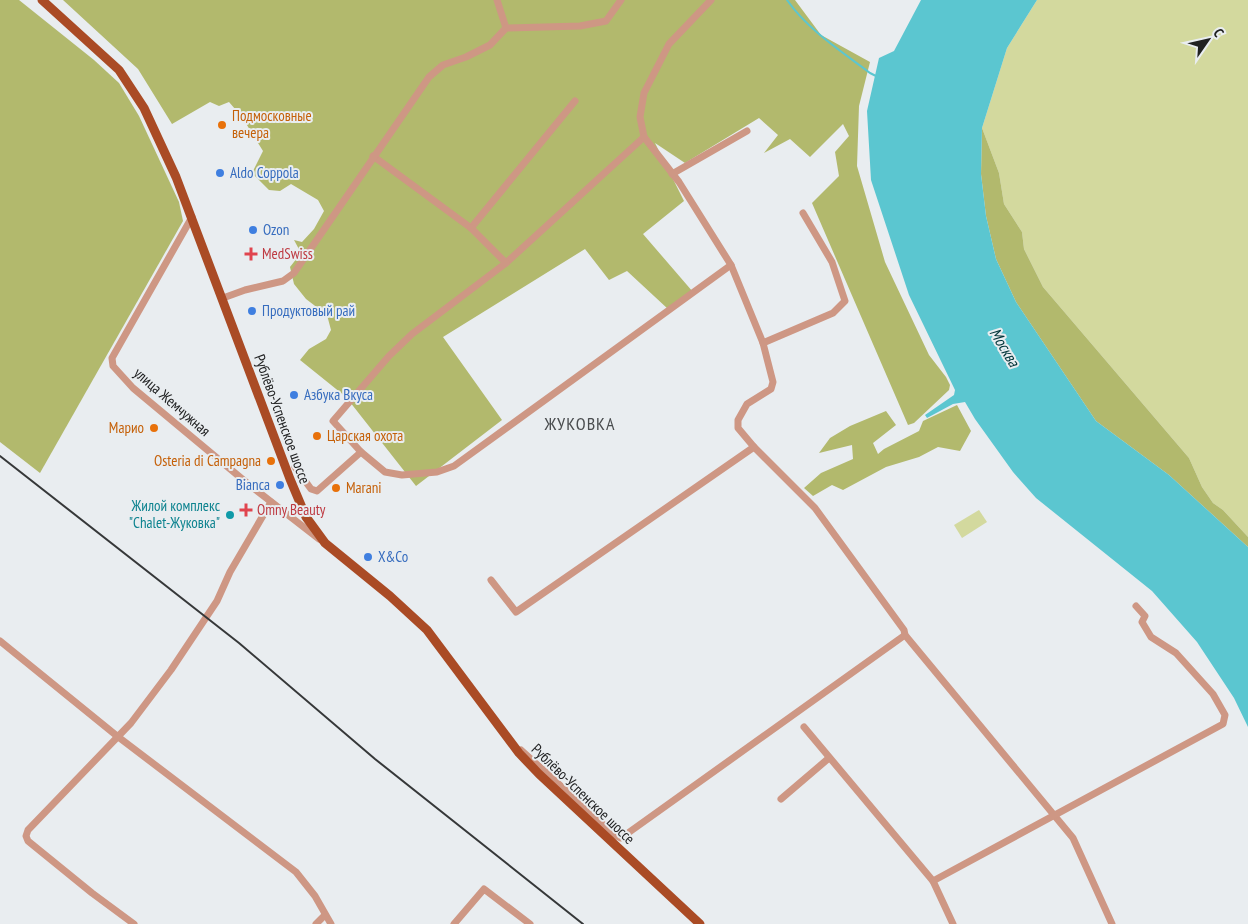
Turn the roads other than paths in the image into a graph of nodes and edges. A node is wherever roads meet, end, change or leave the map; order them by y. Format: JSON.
{"nodes":[{"id":1,"x":42,"y":0,"type":"edge"},
{"id":2,"x":497,"y":0,"type":"edge"},
{"id":3,"x":621,"y":0,"type":"edge"},
{"id":4,"x":712,"y":0,"type":"edge"},
{"id":5,"x":506,"y":28,"type":"junction"},
{"id":6,"x":574,"y":101,"type":"dead end"},
{"id":7,"x":747,"y":131,"type":"dead end"},
{"id":8,"x":644,"y":137,"type":"junction"},
{"id":9,"x":373,"y":156,"type":"junction"},
{"id":10,"x":672,"y":174,"type":"junction"},
{"id":11,"x":803,"y":213,"type":"dead end"},
{"id":12,"x":192,"y":217,"type":"junction"},
{"id":13,"x":471,"y":228,"type":"junction"},
{"id":14,"x":506,"y":263,"type":"junction"},
{"id":15,"x":731,"y":266,"type":"junction"},
{"id":16,"x":223,"y":298,"type":"junction"},
{"id":17,"x":763,"y":343,"type":"junction"},
{"id":18,"x":754,"y":448,"type":"junction"},
{"id":19,"x":361,"y":452,"type":"junction"},
{"id":20,"x":290,"y":479,"type":"junction"},
{"id":21,"x":271,"y":502,"type":"junction"},
{"id":22,"x":325,"y":543,"type":"junction"},
{"id":23,"x":491,"y":580,"type":"dead end"},
{"id":24,"x":1136,"y":606,"type":"dead end"},
{"id":25,"x":905,"y":635,"type":"junction"},
{"id":26,"x":0,"y":641,"type":"edge"},
{"id":27,"x":804,"y":727,"type":"dead end"},
{"id":28,"x":117,"y":736,"type":"junction"},
{"id":29,"x":508,"y":738,"type":"junction"},
{"id":30,"x":829,"y":758,"type":"junction"},
{"id":31,"x":781,"y":799,"type":"dead end"},
{"id":32,"x":1054,"y":816,"type":"junction"},
{"id":33,"x":933,"y":881,"type":"junction"},
{"id":34,"x":325,"y":915,"type":"junction"},
{"id":35,"x":134,"y":924,"type":"edge"},
{"id":36,"x":316,"y":924,"type":"edge"},
{"id":37,"x":332,"y":924,"type":"edge"},
{"id":38,"x":454,"y":924,"type":"edge"},
{"id":39,"x":530,"y":924,"type":"edge"},
{"id":40,"x":700,"y":924,"type":"edge"},
{"id":41,"x":953,"y":924,"type":"edge"},
{"id":42,"x":1112,"y":924,"type":"edge"}],
"edges":[{"from":1,"to":12,"type":"main road","name":"Рублёво-Успенское шоссе"},
{"from":2,"to":5,"type":"street"},
{"from":3,"to":5,"type":"street"},
{"from":4,"to":8,"type":"street"},
{"from":5,"to":9,"type":"street"},
{"from":6,"to":13,"type":"street"},
{"from":7,"to":10,"type":"street"},
{"from":8,"to":10,"type":"street"},
{"from":8,"to":14,"type":"street"},
{"from":9,"to":13,"type":"street"},
{"from":9,"to":16,"type":"street"},
{"from":10,"to":15,"type":"street"},
{"from":11,"to":17,"type":"street"},
{"from":12,"to":16,"type":"main road","name":"Рублёво-Успенское шоссе"},
{"from":12,"to":21,"type":"street","name":"улица Жемчужная"},
{"from":13,"to":14,"type":"street"},
{"from":14,"to":19,"type":"street"},
{"from":15,"to":17,"type":"street"},
{"from":15,"to":19,"type":"street"},
{"from":16,"to":20,"type":"main road","name":"Рублёво-Успенское шоссе"},
{"from":17,"to":18,"type":"street"},
{"from":18,"to":23,"type":"street"},
{"from":18,"to":25,"type":"street"},
{"from":19,"to":20,"type":"street"},
{"from":20,"to":22,"type":"main road","name":"Рублёво-Успенское шоссе"},
{"from":21,"to":22,"type":"street","name":"улица Жемчужная"},
{"from":21,"to":28,"type":"street"},
{"from":22,"to":29,"type":"main road","name":"Рублёво-Успенское шоссе"},
{"from":24,"to":32,"type":"street"},
{"from":25,"to":29,"type":"street"},
{"from":25,"to":32,"type":"street"},
{"from":26,"to":28,"type":"street"},
{"from":27,"to":30,"type":"street"},
{"from":28,"to":34,"type":"street"},
{"from":28,"to":35,"type":"street"},
{"from":29,"to":40,"type":"main road","name":"Рублёво-Успенское шоссе"},
{"from":30,"to":31,"type":"street"},
{"from":30,"to":33,"type":"street"},
{"from":32,"to":33,"type":"street"},
{"from":32,"to":42,"type":"street"},
{"from":33,"to":41,"type":"street"},
{"from":34,"to":36,"type":"street"},
{"from":34,"to":37,"type":"street"},
{"from":38,"to":39,"type":"street"}]}
